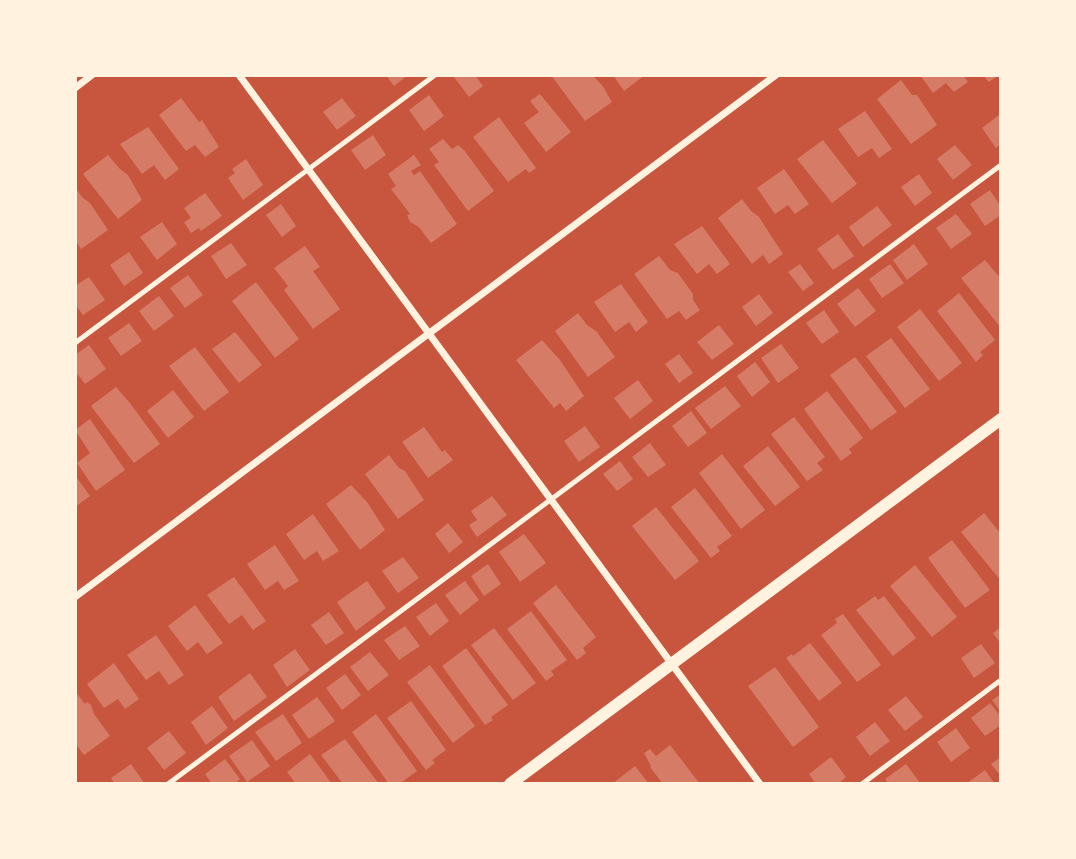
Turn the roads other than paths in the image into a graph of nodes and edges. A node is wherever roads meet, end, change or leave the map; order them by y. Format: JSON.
{"nodes":[{"id":1,"x":92,"y":75,"type":"edge"},
{"id":2,"x":239,"y":75,"type":"edge"},
{"id":3,"x":435,"y":75,"type":"edge"},
{"id":4,"x":776,"y":75,"type":"edge"},
{"id":5,"x":75,"y":88,"type":"edge"},
{"id":6,"x":1001,"y":164,"type":"edge"},
{"id":7,"x":308,"y":170,"type":"junction"},
{"id":8,"x":429,"y":334,"type":"junction"},
{"id":9,"x":75,"y":343,"type":"edge"},
{"id":10,"x":1001,"y":419,"type":"edge"},
{"id":11,"x":550,"y":499,"type":"junction"},
{"id":12,"x":75,"y":597,"type":"edge"},
{"id":13,"x":671,"y":664,"type":"junction"},
{"id":14,"x":1001,"y":680,"type":"edge"},
{"id":15,"x":168,"y":784,"type":"edge"},
{"id":16,"x":510,"y":784,"type":"edge"},
{"id":17,"x":760,"y":784,"type":"edge"},
{"id":18,"x":862,"y":784,"type":"edge"}],
"edges":[{"from":1,"to":5,"type":"street"},
{"from":2,"to":7,"type":"street"},
{"from":3,"to":7,"type":"lane"},
{"from":4,"to":8,"type":"street"},
{"from":6,"to":11,"type":"lane"},
{"from":7,"to":8,"type":"street"},
{"from":7,"to":9,"type":"lane"},
{"from":8,"to":11,"type":"street"},
{"from":8,"to":12,"type":"street"},
{"from":10,"to":13,"type":"street"},
{"from":11,"to":13,"type":"street"},
{"from":11,"to":15,"type":"lane"},
{"from":13,"to":16,"type":"street"},
{"from":13,"to":17,"type":"street"},
{"from":14,"to":18,"type":"lane"}]}
